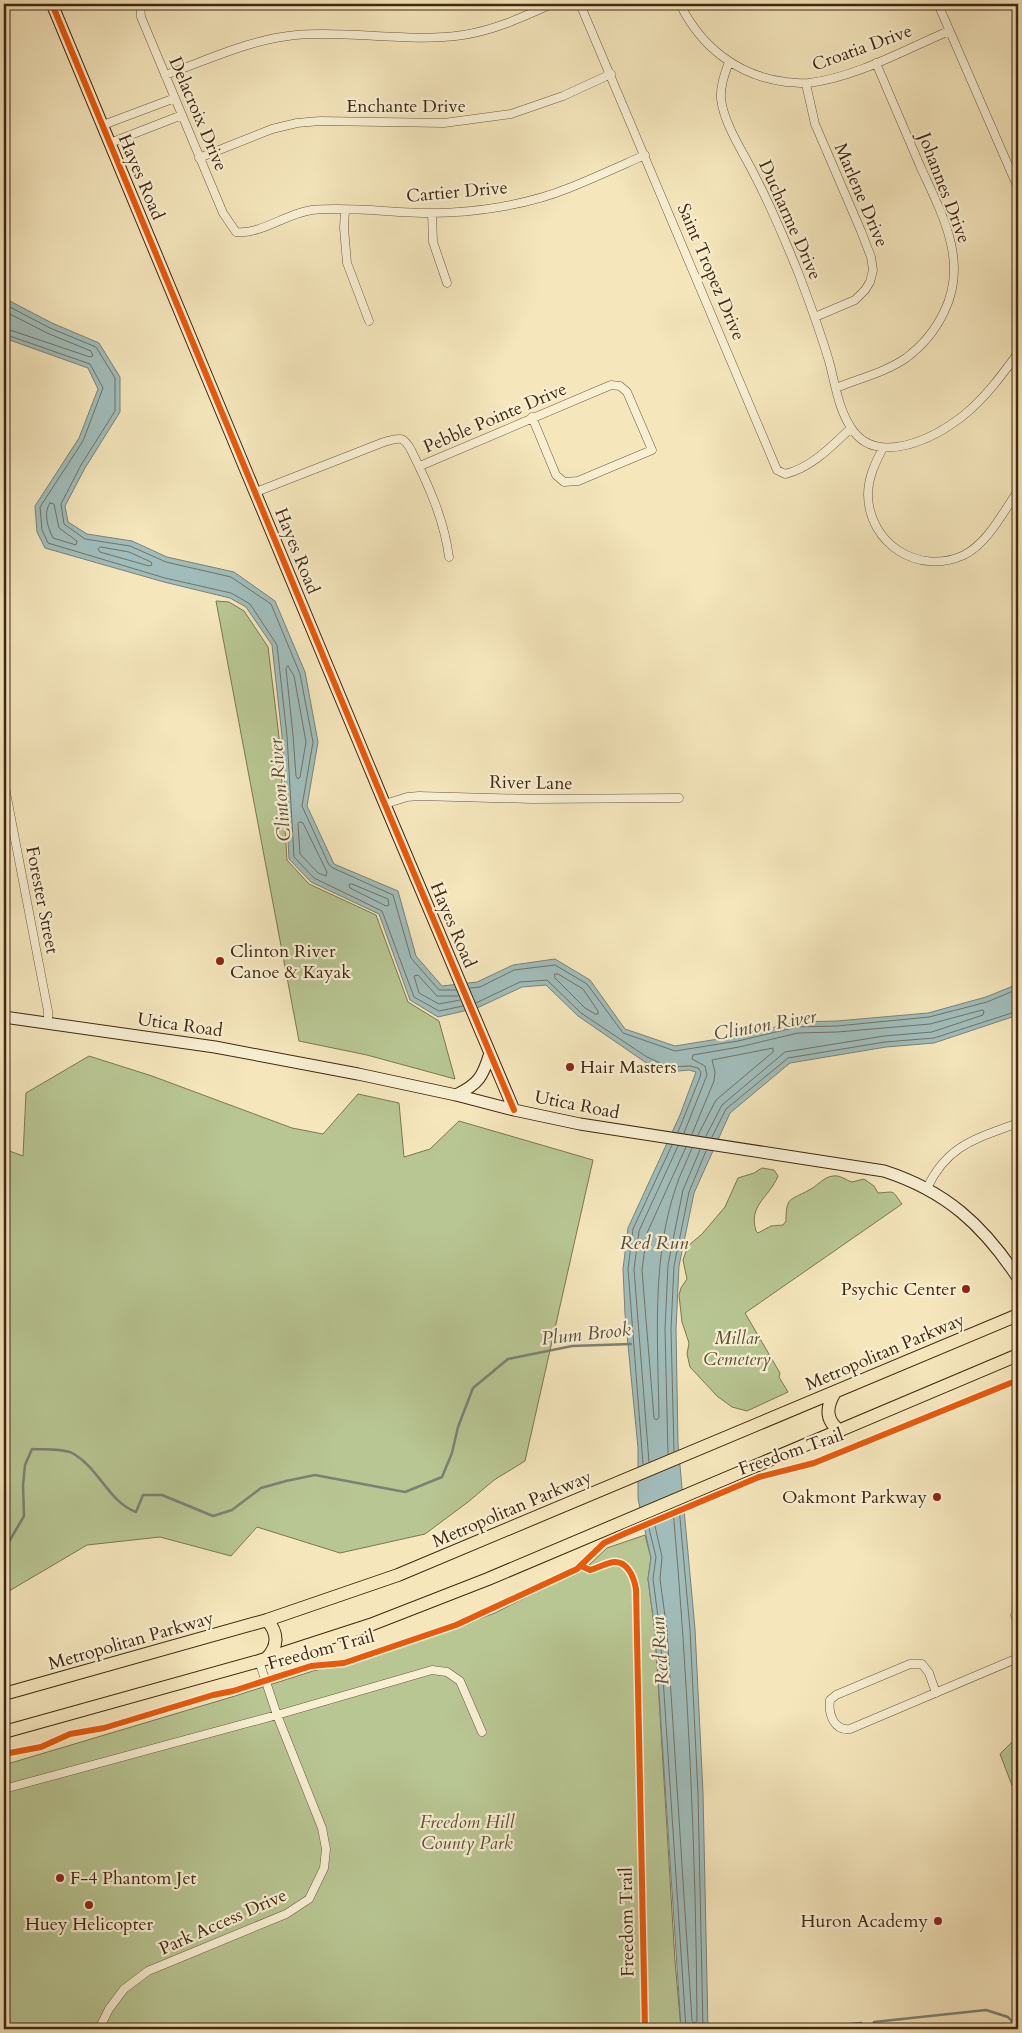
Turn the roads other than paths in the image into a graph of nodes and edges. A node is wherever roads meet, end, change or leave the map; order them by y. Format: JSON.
{"nodes":[{"id":1,"x":52,"y":4,"type":"edge"},
{"id":2,"x":140,"y":4,"type":"edge"},
{"id":3,"x":552,"y":4,"type":"edge"},
{"id":4,"x":580,"y":4,"type":"edge"},
{"id":5,"x":680,"y":4,"type":"edge"},
{"id":6,"x":938,"y":4,"type":"edge"},
{"id":7,"x":949,"y":31,"type":"junction"},
{"id":8,"x":729,"y":62,"type":"junction"},
{"id":9,"x":876,"y":63,"type":"junction"},
{"id":10,"x":611,"y":74,"type":"junction"},
{"id":11,"x":165,"y":75,"type":"junction"},
{"id":12,"x":806,"y":84,"type":"junction"},
{"id":13,"x":175,"y":98,"type":"junction"},
{"id":14,"x":182,"y":115,"type":"junction"},
{"id":15,"x":103,"y":125,"type":"junction"},
{"id":16,"x":110,"y":143,"type":"junction"},
{"id":17,"x":646,"y":155,"type":"junction"},
{"id":18,"x":200,"y":158,"type":"junction"},
{"id":19,"x":1018,"y":188,"type":"edge"},
{"id":20,"x":346,"y":210,"type":"junction"},
{"id":21,"x":432,"y":213,"type":"junction"},
{"id":22,"x":236,"y":232,"type":"joint"},
{"id":23,"x":447,"y":283,"type":"dead end"},
{"id":24,"x":816,"y":317,"type":"junction"},
{"id":25,"x":369,"y":321,"type":"dead end"},
{"id":26,"x":1018,"y":353,"type":"edge"},
{"id":27,"x":836,"y":388,"type":"junction"},
{"id":28,"x":532,"y":418,"type":"junction"},
{"id":29,"x":851,"y":428,"type":"junction"},
{"id":30,"x":882,"y":448,"type":"junction"},
{"id":31,"x":420,"y":466,"type":"junction"},
{"id":32,"x":1018,"y":491,"type":"edge"},
{"id":33,"x":256,"y":492,"type":"junction"},
{"id":34,"x":449,"y":557,"type":"dead end"},
{"id":35,"x":4,"y":782,"type":"edge"},
{"id":36,"x":679,"y":798,"type":"dead end"},
{"id":37,"x":384,"y":804,"type":"junction"},
{"id":38,"x":4,"y":1017,"type":"edge"},
{"id":39,"x":48,"y":1024,"type":"junction"},
{"id":40,"x":490,"y":1053,"type":"junction"},
{"id":41,"x":456,"y":1095,"type":"junction"},
{"id":42,"x":514,"y":1110,"type":"junction"},
{"id":43,"x":1018,"y":1123,"type":"edge"},
{"id":44,"x":927,"y":1188,"type":"junction"},
{"id":45,"x":1018,"y":1278,"type":"edge"},
{"id":46,"x":1018,"y":1315,"type":"edge"},
{"id":47,"x":1018,"y":1356,"type":"edge"},
{"id":48,"x":836,"y":1392,"type":"junction"},
{"id":49,"x":840,"y":1431,"type":"junction"},
{"id":50,"x":1015,"y":1615,"type":"dead end"},
{"id":51,"x":267,"y":1620,"type":"junction"},
{"id":52,"x":1018,"y":1623,"type":"edge"},
{"id":53,"x":1018,"y":1658,"type":"edge"},
{"id":54,"x":262,"y":1660,"type":"junction"},
{"id":55,"x":936,"y":1693,"type":"junction"},
{"id":56,"x":4,"y":1694,"type":"edge"},
{"id":57,"x":277,"y":1715,"type":"junction"},
{"id":58,"x":4,"y":1732,"type":"edge"},
{"id":59,"x":482,"y":1732,"type":"dead end"},
{"id":60,"x":4,"y":1789,"type":"edge"},
{"id":61,"x":100,"y":2029,"type":"edge"}],
"edges":[{"from":1,"to":15,"type":"street","name":"Hayes Road"},
{"from":2,"to":11,"type":"street","name":"Delacroix Drive"},
{"from":3,"to":11,"type":"street"},
{"from":4,"to":10,"type":"street","name":"Saint Tropez Drive"},
{"from":5,"to":8,"type":"street"},
{"from":6,"to":7,"type":"street"},
{"from":7,"to":9,"type":"street","name":"Croatia Drive"},
{"from":7,"to":19,"type":"street"},
{"from":8,"to":12,"type":"street","name":"Croatia Drive"},
{"from":8,"to":24,"type":"street","name":"Ducharme Drive"},
{"from":9,"to":12,"type":"street","name":"Croatia Drive"},
{"from":9,"to":27,"type":"street","name":"Johannes Drive"},
{"from":10,"to":17,"type":"street","name":"Saint Tropez Drive"},
{"from":10,"to":18,"type":"street","name":"Enchante Drive"},
{"from":11,"to":13,"type":"street","name":"Delacroix Drive"},
{"from":12,"to":24,"type":"street","name":"Marlene Drive"},
{"from":13,"to":14,"type":"street","name":"Delacroix Drive"},
{"from":13,"to":15,"type":"street"},
{"from":14,"to":16,"type":"street"},
{"from":14,"to":18,"type":"street","name":"Delacroix Drive"},
{"from":15,"to":16,"type":"street","name":"Hayes Road"},
{"from":16,"to":33,"type":"street","name":"Hayes Road"},
{"from":17,"to":21,"type":"street","name":"Cartier Drive"},
{"from":17,"to":29,"type":"street","name":"Saint Tropez Drive"},
{"from":18,"to":22,"type":"street","name":"Delacroix Drive"},
{"from":20,"to":21,"type":"street","name":"Cartier Drive"},
{"from":20,"to":22,"type":"street","name":"Cartier Drive"},
{"from":20,"to":25,"type":"street"},
{"from":21,"to":23,"type":"street"},
{"from":24,"to":27,"type":"street","name":"Ducharme Drive"},
{"from":26,"to":30,"type":"street"},
{"from":27,"to":29,"type":"street","name":"Ducharme Drive"},
{"from":28,"to":28,"type":"street","name":"Pebble Pointe Drive"},
{"from":28,"to":31,"type":"street","name":"Pebble Pointe Drive"},
{"from":29,"to":30,"type":"street","name":"Ducharme Drive"},
{"from":30,"to":32,"type":"street"},
{"from":31,"to":33,"type":"street","name":"Pebble Pointe Drive"},
{"from":31,"to":34,"type":"street"},
{"from":33,"to":37,"type":"street","name":"Hayes Road"},
{"from":35,"to":39,"type":"street","name":"Forester Street"},
{"from":36,"to":37,"type":"street","name":"River Lane"},
{"from":37,"to":40,"type":"street","name":"Hayes Road"},
{"from":38,"to":39,"type":"street","name":"Utica Road"},
{"from":39,"to":41,"type":"street","name":"Utica Road"},
{"from":40,"to":41,"type":"street"},
{"from":40,"to":42,"type":"street","name":"Hayes Road"},
{"from":41,"to":42,"type":"street","name":"Utica Road"},
{"from":42,"to":44,"type":"street","name":"Utica Road"},
{"from":43,"to":44,"type":"street"},
{"from":44,"to":45,"type":"street","name":"Utica Road"},
{"from":46,"to":48,"type":"main road","name":"Metropolitan Parkway"},
{"from":47,"to":49,"type":"main road"},
{"from":48,"to":49,"type":"main road"},
{"from":48,"to":51,"type":"main road","name":"Metropolitan Parkway"},
{"from":49,"to":54,"type":"main road"},
{"from":50,"to":52,"type":"street"},
{"from":51,"to":54,"type":"main road"},
{"from":51,"to":56,"type":"main road","name":"Metropolitan Parkway"},
{"from":53,"to":55,"type":"street"},
{"from":54,"to":57,"type":"street","name":"Park Access Drive"},
{"from":54,"to":58,"type":"main road"},
{"from":55,"to":55,"type":"street"},
{"from":57,"to":59,"type":"street"},
{"from":57,"to":60,"type":"street"},
{"from":57,"to":61,"type":"street","name":"Park Access Drive"}]}
